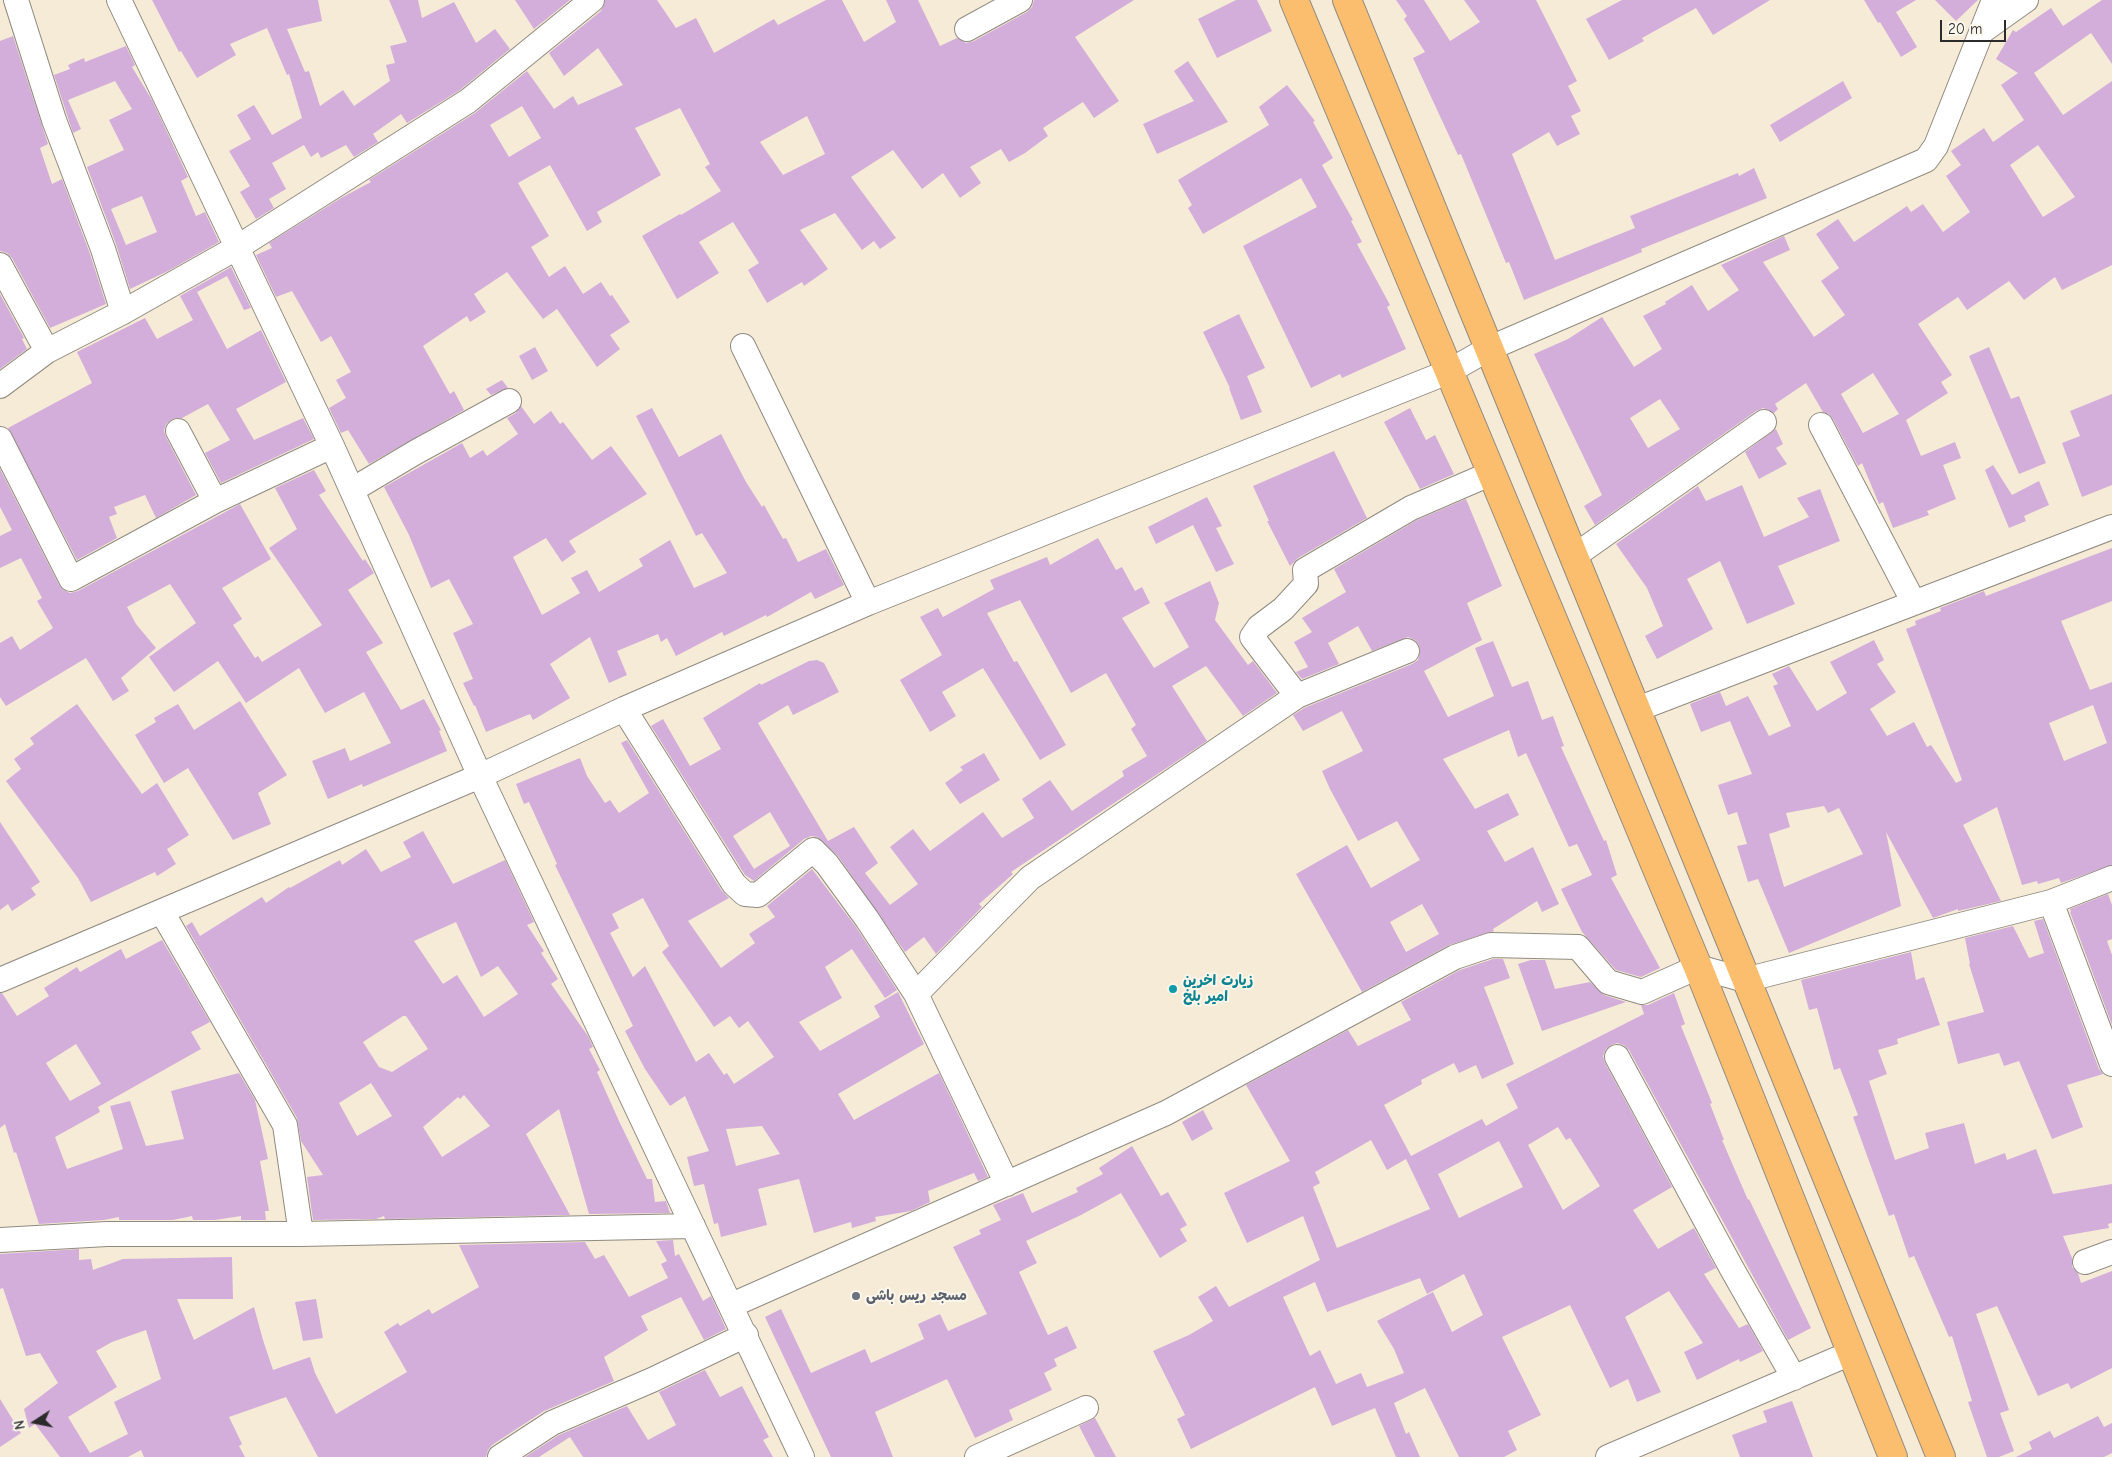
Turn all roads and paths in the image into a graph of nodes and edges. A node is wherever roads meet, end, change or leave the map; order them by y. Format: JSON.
{"nodes":[{"id":1,"x":16,"y":0,"type":"edge"},
{"id":2,"x":119,"y":0,"type":"edge"},
{"id":3,"x":592,"y":0,"type":"edge"},
{"id":4,"x":1020,"y":0,"type":"edge"},
{"id":5,"x":1294,"y":0,"type":"edge"},
{"id":6,"x":1347,"y":0,"type":"edge"},
{"id":7,"x":1994,"y":0,"type":"edge"},
{"id":8,"x":2026,"y":0,"type":"edge"},
{"id":9,"x":967,"y":29,"type":"dead end"},
{"id":10,"x":1981,"y":32,"type":"junction"},
{"id":11,"x":238,"y":247,"type":"junction"},
{"id":12,"x":0,"y":265,"type":"edge"},
{"id":13,"x":123,"y":312,"type":"junction"},
{"id":14,"x":743,"y":346,"type":"dead end"},
{"id":15,"x":1488,"y":350,"type":"junction"},
{"id":16,"x":47,"y":351,"type":"junction"},
{"id":17,"x":1448,"y":372,"type":"junction"},
{"id":18,"x":0,"y":386,"type":"edge"},
{"id":19,"x":509,"y":401,"type":"dead end"},
{"id":20,"x":1764,"y":422,"type":"dead end"},
{"id":21,"x":1821,"y":425,"type":"dead end"},
{"id":22,"x":178,"y":431,"type":"dead end"},
{"id":23,"x":0,"y":439,"type":"edge"},
{"id":24,"x":332,"y":446,"type":"junction"},
{"id":25,"x":1492,"y":472,"type":"junction"},
{"id":26,"x":352,"y":490,"type":"junction"},
{"id":27,"x":215,"y":501,"type":"junction"},
{"id":28,"x":2112,"y":527,"type":"edge"},
{"id":29,"x":1573,"y":557,"type":"junction"},
{"id":30,"x":868,"y":603,"type":"junction"},
{"id":31,"x":1914,"y":603,"type":"junction"},
{"id":32,"x":1407,"y":651,"type":"dead end"},
{"id":33,"x":1297,"y":696,"type":"junction"},
{"id":34,"x":624,"y":709,"type":"junction"},
{"id":35,"x":1635,"y":710,"type":"junction"},
{"id":36,"x":480,"y":776,"type":"junction"},
{"id":37,"x":2112,"y":878,"type":"edge"},
{"id":38,"x":2051,"y":902,"type":"junction"},
{"id":39,"x":162,"y":912,"type":"junction"},
{"id":40,"x":1698,"y":967,"type":"junction"},
{"id":41,"x":0,"y":980,"type":"edge"},
{"id":42,"x":1745,"y":980,"type":"junction"},
{"id":43,"x":916,"y":994,"type":"junction"},
{"id":44,"x":1617,"y":1057,"type":"dead end"},
{"id":45,"x":2112,"y":1064,"type":"edge"},
{"id":46,"x":1007,"y":1184,"type":"junction"},
{"id":47,"x":693,"y":1226,"type":"junction"},
{"id":48,"x":301,"y":1234,"type":"junction"},
{"id":49,"x":0,"y":1240,"type":"edge"},
{"id":50,"x":2112,"y":1252,"type":"edge"},
{"id":51,"x":2085,"y":1262,"type":"dead end"},
{"id":52,"x":732,"y":1305,"type":"junction"},
{"id":53,"x":746,"y":1335,"type":"junction"},
{"id":54,"x":1852,"y":1353,"type":"junction"},
{"id":55,"x":1794,"y":1378,"type":"junction"},
{"id":56,"x":1086,"y":1408,"type":"dead end"},
{"id":57,"x":500,"y":1457,"type":"edge"},
{"id":58,"x":802,"y":1457,"type":"edge"},
{"id":59,"x":978,"y":1457,"type":"edge"},
{"id":60,"x":1608,"y":1457,"type":"edge"},
{"id":61,"x":1893,"y":1457,"type":"edge"},
{"id":62,"x":1941,"y":1457,"type":"edge"}],
"edges":[{"from":1,"to":13,"type":"street"},
{"from":2,"to":11,"type":"street"},
{"from":3,"to":11,"type":"street"},
{"from":4,"to":9,"type":"street"},
{"from":5,"to":17,"type":"highway"},
{"from":6,"to":15,"type":"highway"},
{"from":7,"to":10,"type":"street"},
{"from":8,"to":10,"type":"street"},
{"from":10,"to":15,"type":"street"},
{"from":11,"to":13,"type":"street"},
{"from":11,"to":24,"type":"street"},
{"from":12,"to":16,"type":"street"},
{"from":13,"to":16,"type":"street"},
{"from":14,"to":30,"type":"street"},
{"from":15,"to":17,"type":"street"},
{"from":15,"to":29,"type":"highway"},
{"from":16,"to":18,"type":"street"},
{"from":17,"to":25,"type":"highway"},
{"from":17,"to":30,"type":"street"},
{"from":19,"to":26,"type":"street"},
{"from":20,"to":29,"type":"street"},
{"from":21,"to":31,"type":"street"},
{"from":22,"to":27,"type":"street"},
{"from":23,"to":27,"type":"street"},
{"from":24,"to":26,"type":"street"},
{"from":24,"to":27,"type":"street"},
{"from":25,"to":33,"type":"street"},
{"from":25,"to":40,"type":"highway"},
{"from":26,"to":36,"type":"street"},
{"from":28,"to":31,"type":"street"},
{"from":29,"to":35,"type":"highway"},
{"from":30,"to":34,"type":"street"},
{"from":31,"to":35,"type":"street"},
{"from":32,"to":33,"type":"street"},
{"from":33,"to":43,"type":"street"},
{"from":34,"to":36,"type":"street"},
{"from":34,"to":43,"type":"street"},
{"from":35,"to":42,"type":"highway"},
{"from":36,"to":39,"type":"street"},
{"from":36,"to":47,"type":"street"},
{"from":37,"to":38,"type":"street"},
{"from":38,"to":42,"type":"street"},
{"from":38,"to":45,"type":"street"},
{"from":39,"to":41,"type":"street"},
{"from":39,"to":48,"type":"street"},
{"from":40,"to":42,"type":"street"},
{"from":40,"to":46,"type":"street"},
{"from":40,"to":54,"type":"highway"},
{"from":42,"to":62,"type":"highway"},
{"from":43,"to":46,"type":"street"},
{"from":44,"to":55,"type":"street"},
{"from":46,"to":52,"type":"street"},
{"from":47,"to":48,"type":"street"},
{"from":47,"to":52,"type":"street"},
{"from":48,"to":49,"type":"street"},
{"from":50,"to":51,"type":"street"},
{"from":52,"to":53,"type":"street"},
{"from":53,"to":57,"type":"street"},
{"from":53,"to":58,"type":"street"},
{"from":54,"to":55,"type":"street"},
{"from":54,"to":61,"type":"highway"},
{"from":55,"to":60,"type":"street"},
{"from":56,"to":59,"type":"street"}]}
